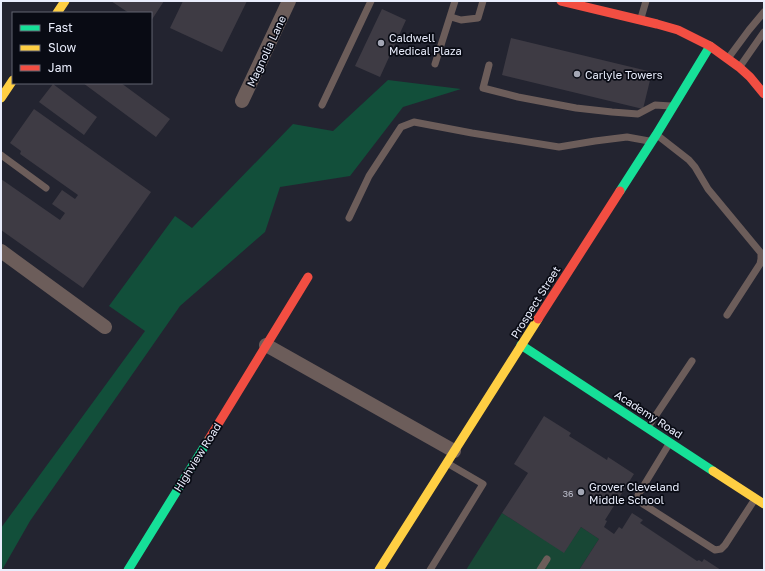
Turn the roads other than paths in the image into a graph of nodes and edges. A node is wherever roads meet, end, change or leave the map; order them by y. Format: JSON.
{"nodes":[{"id":1,"x":65,"y":1,"type":"edge"},
{"id":2,"x":289,"y":1,"type":"edge"},
{"id":3,"x":371,"y":1,"type":"edge"},
{"id":4,"x":455,"y":1,"type":"edge"},
{"id":5,"x":482,"y":1,"type":"edge"},
{"id":6,"x":646,"y":1,"type":"edge"},
{"id":7,"x":566,"y":2,"type":"edge"},
{"id":8,"x":58,"y":12,"type":"edge"},
{"id":9,"x":764,"y":12,"type":"edge"},
{"id":10,"x":451,"y":16,"type":"junction"},
{"id":11,"x":640,"y":20,"type":"junction"},
{"id":12,"x":764,"y":32,"type":"edge"},
{"id":13,"x":710,"y":46,"type":"junction"},
{"id":14,"x":728,"y":59,"type":"junction"},
{"id":15,"x":435,"y":64,"type":"dead end"},
{"id":16,"x":489,"y":65,"type":"dead end"},
{"id":17,"x":739,"y":67,"type":"junction"},
{"id":18,"x":12,"y":82,"type":"edge"},
{"id":19,"x":764,"y":94,"type":"edge"},
{"id":20,"x":1,"y":98,"type":"edge"},
{"id":21,"x":242,"y":101,"type":"dead end"},
{"id":22,"x":322,"y":105,"type":"dead end"},
{"id":23,"x":674,"y":106,"type":"junction"},
{"id":24,"x":654,"y":138,"type":"junction"},
{"id":25,"x":1,"y":155,"type":"edge"},
{"id":26,"x":46,"y":188,"type":"dead end"},
{"id":27,"x":349,"y":218,"type":"dead end"},
{"id":28,"x":1,"y":251,"type":"edge"},
{"id":29,"x":308,"y":276,"type":"dead end"},
{"id":30,"x":728,"y":315,"type":"dead end"},
{"id":31,"x":105,"y":327,"type":"dead end"},
{"id":32,"x":266,"y":345,"type":"junction"},
{"id":33,"x":521,"y":345,"type":"junction"},
{"id":34,"x":692,"y":361,"type":"dead end"},
{"id":35,"x":648,"y":428,"type":"junction"},
{"id":36,"x":670,"y":442,"type":"junction"},
{"id":37,"x":451,"y":457,"type":"junction"},
{"id":38,"x":755,"y":498,"type":"junction"},
{"id":39,"x":764,"y":504,"type":"edge"},
{"id":40,"x":547,"y":560,"type":"dead end"},
{"id":41,"x":128,"y":570,"type":"edge"},
{"id":42,"x":379,"y":570,"type":"edge"},
{"id":43,"x":430,"y":570,"type":"edge"},
{"id":44,"x":540,"y":570,"type":"edge"}],
"edges":[{"from":1,"to":8,"type":"street"},
{"from":2,"to":21,"type":"street","name":"Magnolia Lane"},
{"from":3,"to":22,"type":"lane"},
{"from":4,"to":10,"type":"lane"},
{"from":5,"to":10,"type":"lane"},
{"from":6,"to":11,"type":"lane"},
{"from":7,"to":11,"type":"street"},
{"from":9,"to":14,"type":"lane"},
{"from":10,"to":15,"type":"lane"},
{"from":11,"to":13,"type":"street"},
{"from":12,"to":17,"type":"lane"},
{"from":13,"to":14,"type":"street"},
{"from":13,"to":23,"type":"street","name":"Prospect Street"},
{"from":14,"to":17,"type":"street"},
{"from":16,"to":23,"type":"lane"},
{"from":17,"to":19,"type":"street"},
{"from":18,"to":20,"type":"street"},
{"from":23,"to":24,"type":"street","name":"Prospect Street"},
{"from":24,"to":27,"type":"lane"},
{"from":24,"to":30,"type":"lane"},
{"from":24,"to":33,"type":"street","name":"Prospect Street"},
{"from":25,"to":26,"type":"lane"},
{"from":28,"to":31,"type":"street"},
{"from":29,"to":32,"type":"street","name":"Highview Road"},
{"from":32,"to":37,"type":"street"},
{"from":32,"to":41,"type":"street","name":"Highview Road"},
{"from":33,"to":35,"type":"street","name":"Academy Road"},
{"from":33,"to":37,"type":"street","name":"Prospect Street"},
{"from":34,"to":35,"type":"lane"},
{"from":35,"to":36,"type":"street","name":"Academy Road"},
{"from":36,"to":38,"type":"street","name":"Academy Road"},
{"from":36,"to":38,"type":"lane"},
{"from":37,"to":42,"type":"street","name":"Prospect Street"},
{"from":37,"to":43,"type":"lane"},
{"from":38,"to":39,"type":"street","name":"Academy Road"},
{"from":40,"to":44,"type":"lane"}]}
